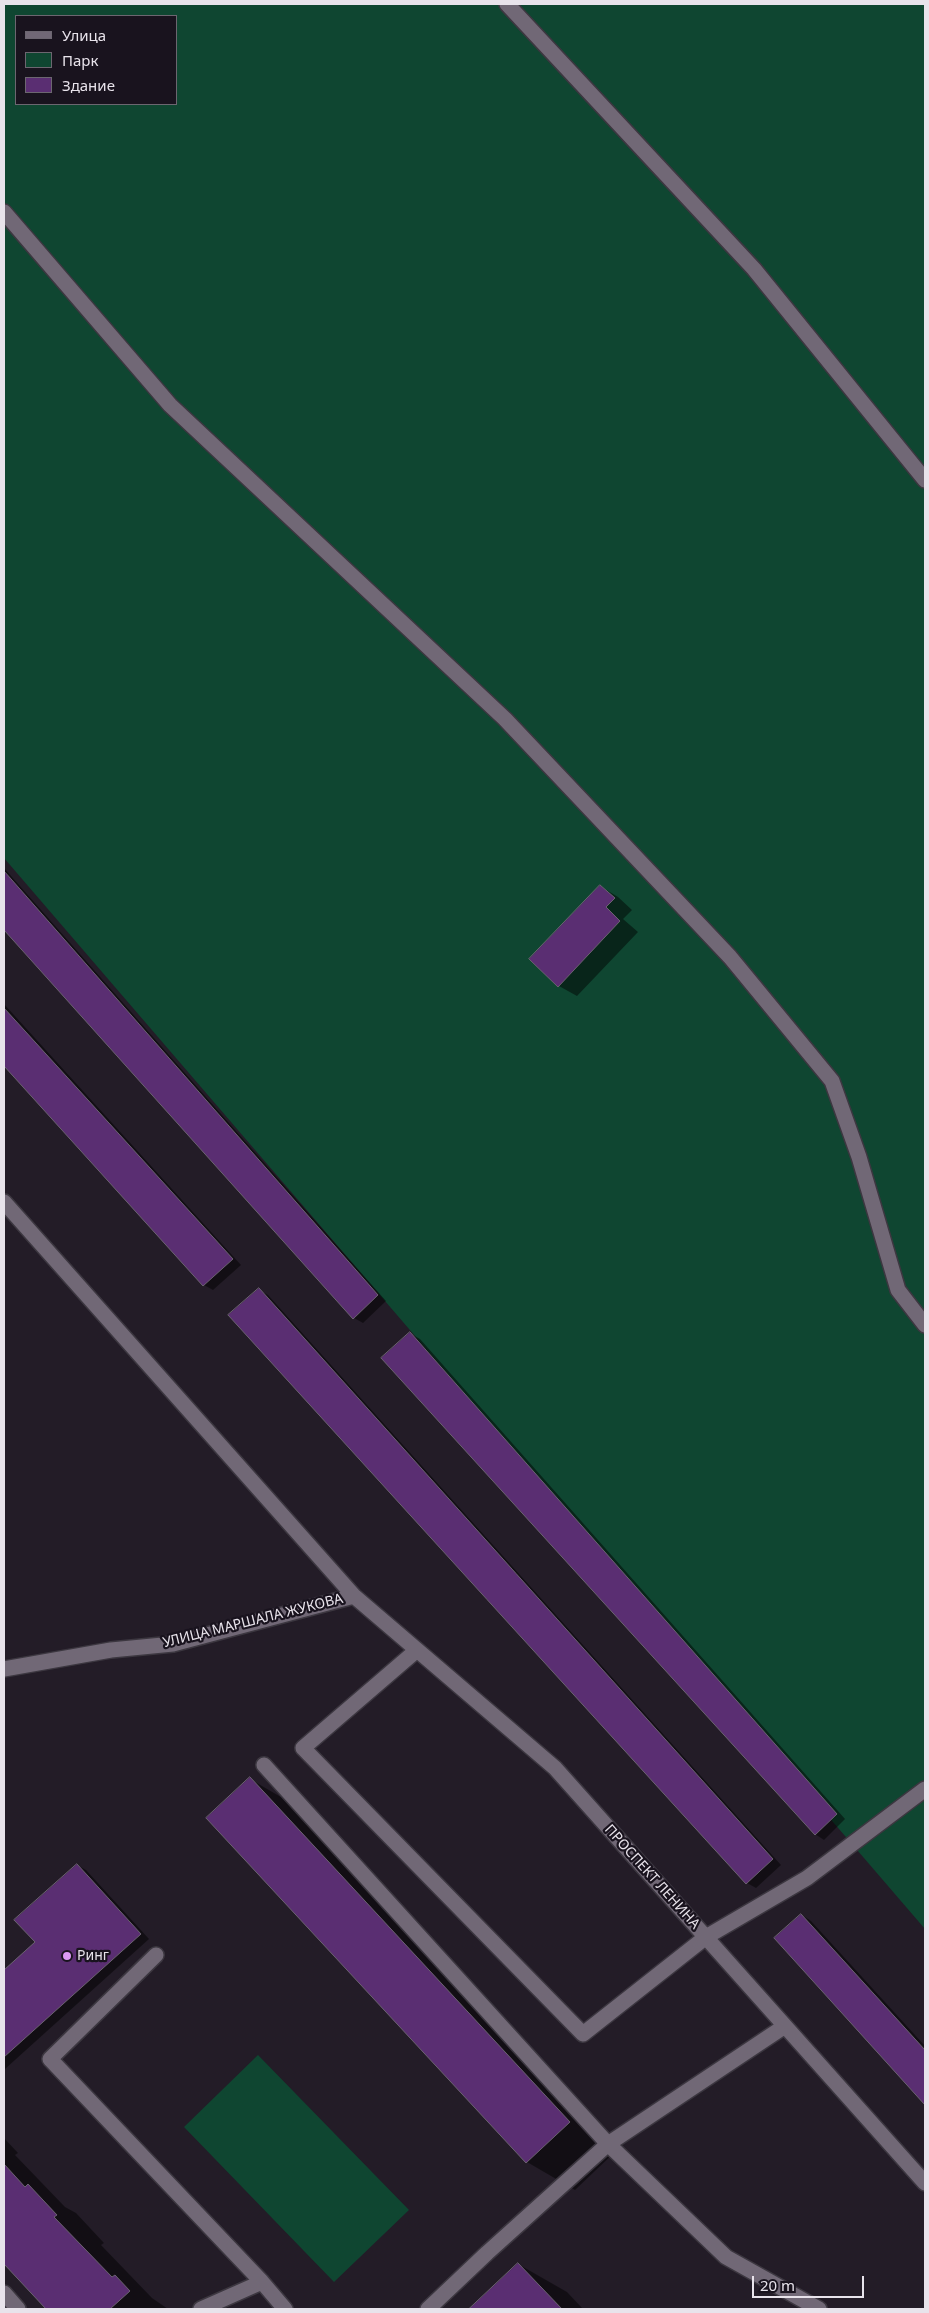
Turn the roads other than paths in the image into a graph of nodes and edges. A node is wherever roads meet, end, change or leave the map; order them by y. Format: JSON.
{"nodes":[{"id":1,"x":507,"y":4,"type":"edge"},
{"id":2,"x":4,"y":212,"type":"edge"},
{"id":3,"x":925,"y":480,"type":"edge"},
{"id":4,"x":4,"y":1202,"type":"edge"},
{"id":5,"x":925,"y":1325,"type":"edge"},
{"id":6,"x":354,"y":1596,"type":"junction"},
{"id":7,"x":417,"y":1650,"type":"junction"},
{"id":8,"x":4,"y":1669,"type":"edge"},
{"id":9,"x":264,"y":1765,"type":"dead end"},
{"id":10,"x":925,"y":1789,"type":"edge"},
{"id":11,"x":706,"y":1937,"type":"junction"},
{"id":12,"x":156,"y":1955,"type":"dead end"},
{"id":13,"x":785,"y":2026,"type":"junction"},
{"id":14,"x":608,"y":2144,"type":"junction"},
{"id":15,"x":925,"y":2182,"type":"edge"},
{"id":16,"x":262,"y":2282,"type":"junction"},
{"id":17,"x":4,"y":2293,"type":"edge"},
{"id":18,"x":18,"y":2309,"type":"edge"},
{"id":19,"x":201,"y":2309,"type":"edge"},
{"id":20,"x":285,"y":2309,"type":"edge"},
{"id":21,"x":428,"y":2309,"type":"edge"},
{"id":22,"x":819,"y":2309,"type":"edge"}],
"edges":[{"from":1,"to":3,"type":"street"},
{"from":2,"to":5,"type":"street"},
{"from":4,"to":6,"type":"street","name":"ПРОСПЕКТ ЛЕНИНА"},
{"from":6,"to":7,"type":"street","name":"ПРОСПЕКТ ЛЕНИНА"},
{"from":6,"to":8,"type":"street","name":"УЛИЦА МАРШАЛА ЖУКОВА"},
{"from":7,"to":11,"type":"street","name":"ПРОСПЕКТ ЛЕНИНА"},
{"from":7,"to":11,"type":"street"},
{"from":9,"to":14,"type":"street"},
{"from":10,"to":11,"type":"street"},
{"from":11,"to":13,"type":"street","name":"ПРОСПЕКТ ЛЕНИНА"},
{"from":12,"to":16,"type":"street"},
{"from":13,"to":14,"type":"street"},
{"from":13,"to":15,"type":"street","name":"ПРОСПЕКТ ЛЕНИНА"},
{"from":14,"to":21,"type":"street"},
{"from":14,"to":22,"type":"street"},
{"from":16,"to":19,"type":"street"},
{"from":16,"to":20,"type":"street"},
{"from":17,"to":18,"type":"street"}]}
